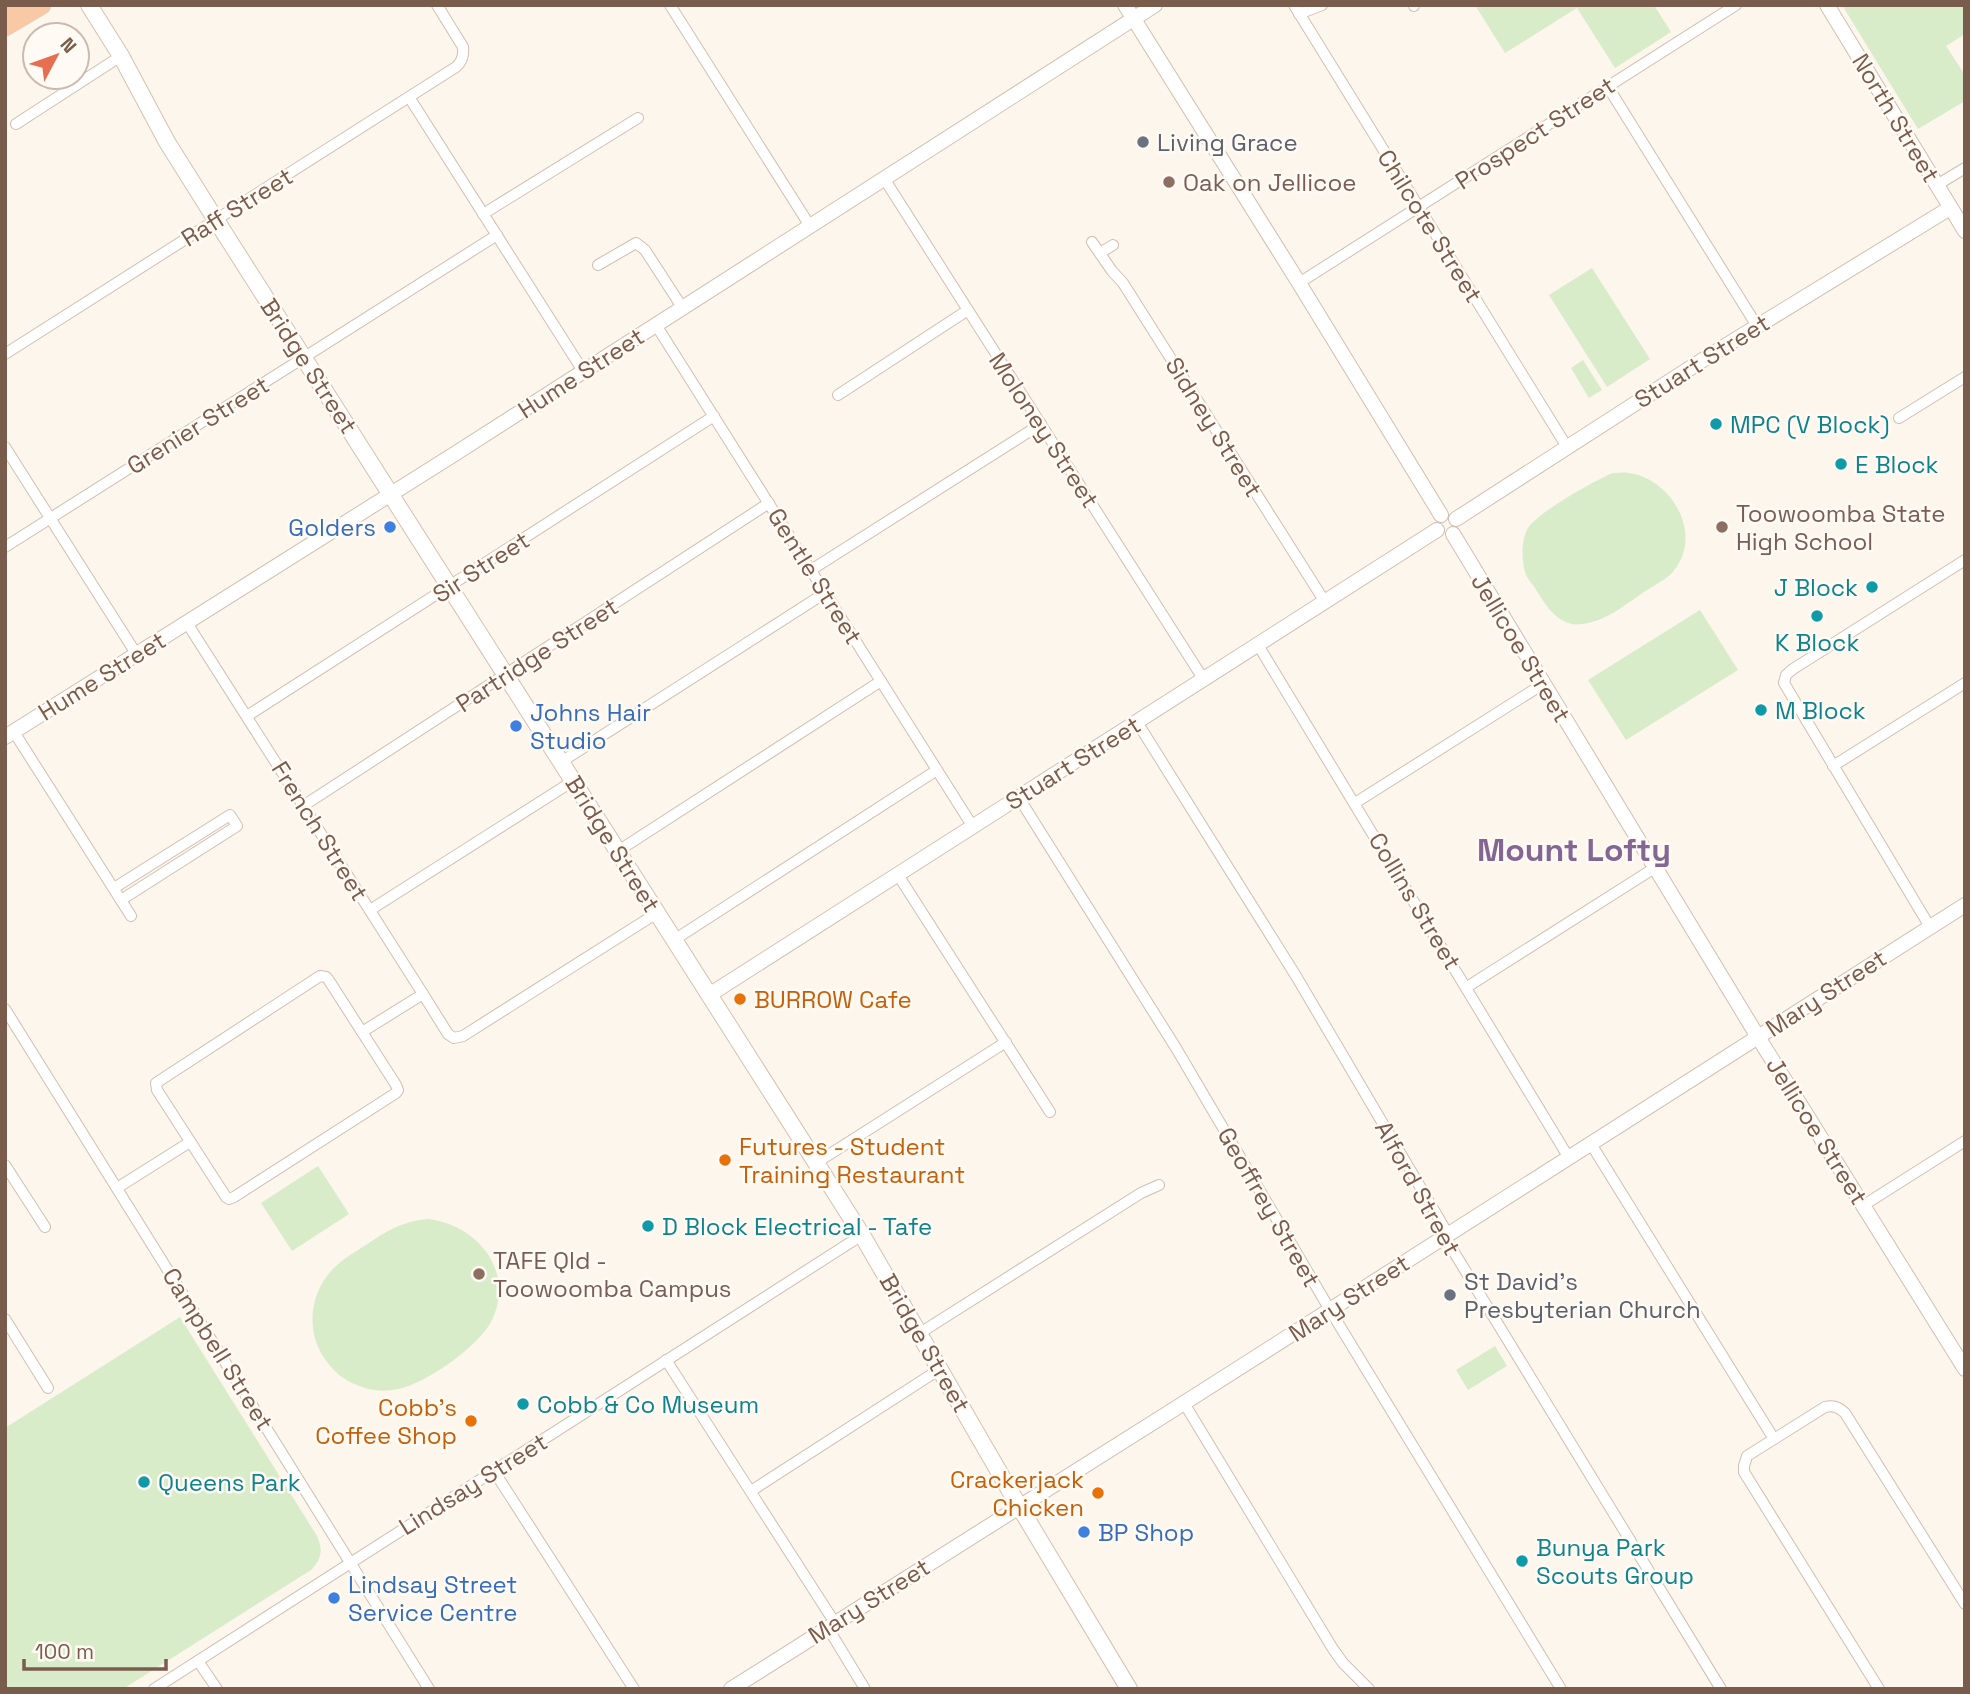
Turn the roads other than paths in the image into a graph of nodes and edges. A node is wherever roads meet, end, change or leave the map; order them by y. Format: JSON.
{"nodes":[{"id":1,"x":12,"y":5,"type":"edge"},
{"id":2,"x":42,"y":5,"type":"edge"},
{"id":3,"x":89,"y":5,"type":"edge"},
{"id":4,"x":437,"y":5,"type":"edge"},
{"id":5,"x":670,"y":5,"type":"edge"},
{"id":6,"x":1125,"y":5,"type":"edge"},
{"id":7,"x":1155,"y":5,"type":"edge"},
{"id":8,"x":1322,"y":5,"type":"edge"},
{"id":9,"x":1736,"y":5,"type":"edge"},
{"id":10,"x":1827,"y":5,"type":"edge"},
{"id":11,"x":5,"y":9,"type":"edge"},
{"id":12,"x":1297,"y":10,"type":"edge"},
{"id":13,"x":1133,"y":19,"type":"junction"},
{"id":14,"x":5,"y":27,"type":"edge"},
{"id":15,"x":121,"y":56,"type":"junction"},
{"id":16,"x":1608,"y":87,"type":"junction"},
{"id":17,"x":409,"y":97,"type":"junction"},
{"id":18,"x":638,"y":118,"type":"dead end"},
{"id":19,"x":16,"y":124,"type":"dead end"},
{"id":20,"x":1965,"y":168,"type":"edge"},
{"id":21,"x":885,"y":180,"type":"junction"},
{"id":22,"x":1937,"y":185,"type":"junction"},
{"id":23,"x":1419,"y":207,"type":"junction"},
{"id":24,"x":1951,"y":208,"type":"junction"},
{"id":25,"x":483,"y":214,"type":"junction"},
{"id":26,"x":216,"y":220,"type":"junction"},
{"id":27,"x":810,"y":226,"type":"junction"},
{"id":28,"x":1965,"y":231,"type":"edge"},
{"id":29,"x":497,"y":235,"type":"junction"},
{"id":30,"x":1092,"y":242,"type":"dead end"},
{"id":31,"x":1112,"y":245,"type":"dead end"},
{"id":32,"x":1100,"y":253,"type":"junction"},
{"id":33,"x":598,"y":265,"type":"dead end"},
{"id":34,"x":1298,"y":283,"type":"junction"},
{"id":35,"x":682,"y":307,"type":"junction"},
{"id":36,"x":968,"y":310,"type":"junction"},
{"id":37,"x":656,"y":325,"type":"junction"},
{"id":38,"x":1757,"y":326,"type":"junction"},
{"id":39,"x":5,"y":354,"type":"edge"},
{"id":40,"x":304,"y":358,"type":"junction"},
{"id":41,"x":583,"y":371,"type":"junction"},
{"id":42,"x":1965,"y":377,"type":"edge"},
{"id":43,"x":838,"y":395,"type":"dead end"},
{"id":44,"x":714,"y":416,"type":"junction"},
{"id":45,"x":1899,"y":418,"type":"dead end"},
{"id":46,"x":1041,"y":424,"type":"junction"},
{"id":47,"x":5,"y":447,"type":"edge"},
{"id":48,"x":1567,"y":447,"type":"junction"},
{"id":49,"x":391,"y":494,"type":"junction"},
{"id":50,"x":769,"y":503,"type":"junction"},
{"id":51,"x":50,"y":519,"type":"junction"},
{"id":52,"x":1439,"y":523,"type":"junction"},
{"id":53,"x":1454,"y":526,"type":"junction"},
{"id":54,"x":5,"y":547,"type":"edge"},
{"id":55,"x":1965,"y":560,"type":"edge"},
{"id":56,"x":811,"y":570,"type":"junction"},
{"id":57,"x":450,"y":586,"type":"junction"},
{"id":58,"x":825,"y":593,"type":"junction"},
{"id":59,"x":1325,"y":603,"type":"junction"},
{"id":60,"x":187,"y":623,"type":"junction"},
{"id":61,"x":1258,"y":645,"type":"junction"},
{"id":62,"x":136,"y":655,"type":"junction"},
{"id":63,"x":506,"y":675,"type":"junction"},
{"id":64,"x":1204,"y":680,"type":"junction"},
{"id":65,"x":881,"y":681,"type":"junction"},
{"id":66,"x":1543,"y":684,"type":"junction"},
{"id":67,"x":1965,"y":684,"type":"edge"},
{"id":68,"x":247,"y":716,"type":"junction"},
{"id":69,"x":1138,"y":723,"type":"junction"},
{"id":70,"x":10,"y":734,"type":"edge"},
{"id":71,"x":561,"y":762,"type":"junction"},
{"id":72,"x":1833,"y":766,"type":"junction"},
{"id":73,"x":937,"y":769,"type":"junction"},
{"id":74,"x":573,"y":781,"type":"junction"},
{"id":75,"x":1018,"y":798,"type":"junction"},
{"id":76,"x":1355,"y":803,"type":"junction"},
{"id":77,"x":303,"y":806,"type":"junction"},
{"id":78,"x":973,"y":827,"type":"junction"},
{"id":79,"x":618,"y":851,"type":"junction"},
{"id":80,"x":1656,"y":867,"type":"junction"},
{"id":81,"x":898,"y":875,"type":"junction"},
{"id":82,"x":114,"y":888,"type":"junction"},
{"id":83,"x":121,"y":900,"type":"junction"},
{"id":84,"x":1965,"y":905,"type":"edge"},
{"id":85,"x":370,"y":910,"type":"junction"},
{"id":86,"x":657,"y":913,"type":"junction"},
{"id":87,"x":131,"y":916,"type":"dead end"},
{"id":88,"x":1930,"y":927,"type":"junction"},
{"id":89,"x":674,"y":940,"type":"junction"},
{"id":90,"x":1467,"y":987,"type":"junction"},
{"id":91,"x":423,"y":994,"type":"junction"},
{"id":92,"x":709,"y":995,"type":"junction"},
{"id":93,"x":5,"y":1009,"type":"edge"},
{"id":94,"x":362,"y":1032,"type":"junction"},
{"id":95,"x":1758,"y":1037,"type":"junction"},
{"id":96,"x":1006,"y":1042,"type":"junction"},
{"id":97,"x":1050,"y":1112,"type":"dead end"},
{"id":98,"x":1965,"y":1141,"type":"edge"},
{"id":99,"x":191,"y":1142,"type":"junction"},
{"id":100,"x":1591,"y":1144,"type":"junction"},
{"id":101,"x":1569,"y":1158,"type":"junction"},
{"id":102,"x":816,"y":1163,"type":"junction"},
{"id":103,"x":5,"y":1164,"type":"edge"},
{"id":104,"x":1159,"y":1185,"type":"dead end"},
{"id":105,"x":117,"y":1188,"type":"junction"},
{"id":106,"x":1864,"y":1205,"type":"junction"},
{"id":107,"x":45,"y":1227,"type":"dead end"},
{"id":108,"x":862,"y":1235,"type":"junction"},
{"id":109,"x":1447,"y":1235,"type":"junction"},
{"id":110,"x":1330,"y":1310,"type":"junction"},
{"id":111,"x":5,"y":1320,"type":"edge"},
{"id":112,"x":919,"y":1333,"type":"junction"},
{"id":113,"x":666,"y":1360,"type":"junction"},
{"id":114,"x":940,"y":1369,"type":"junction"},
{"id":115,"x":1965,"y":1369,"type":"edge"},
{"id":116,"x":48,"y":1388,"type":"dead end"},
{"id":117,"x":1184,"y":1403,"type":"junction"},
{"id":118,"x":1774,"y":1439,"type":"junction"},
{"id":119,"x":494,"y":1471,"type":"junction"},
{"id":120,"x":751,"y":1491,"type":"junction"},
{"id":121,"x":1019,"y":1506,"type":"junction"},
{"id":122,"x":350,"y":1562,"type":"junction"},
{"id":123,"x":1965,"y":1604,"type":"edge"},
{"id":124,"x":831,"y":1625,"type":"junction"},
{"id":125,"x":198,"y":1661,"type":"junction"},
{"id":126,"x":154,"y":1689,"type":"edge"},
{"id":127,"x":217,"y":1689,"type":"edge"},
{"id":128,"x":429,"y":1689,"type":"edge"},
{"id":129,"x":634,"y":1689,"type":"edge"},
{"id":130,"x":731,"y":1689,"type":"edge"},
{"id":131,"x":865,"y":1689,"type":"edge"},
{"id":132,"x":1129,"y":1689,"type":"edge"},
{"id":133,"x":1369,"y":1689,"type":"edge"},
{"id":134,"x":1561,"y":1689,"type":"edge"},
{"id":135,"x":1721,"y":1689,"type":"edge"},
{"id":136,"x":1879,"y":1689,"type":"edge"}],
"edges":[{"from":1,"to":11,"type":"highway"},
{"from":2,"to":14,"type":"highway"},
{"from":3,"to":15,"type":"main road","name":"Bridge Street"},
{"from":4,"to":17,"type":"street","name":"Raff Street"},
{"from":5,"to":27,"type":"street"},
{"from":6,"to":13,"type":"street"},
{"from":7,"to":13,"type":"street","name":"Hume Street"},
{"from":8,"to":12,"type":"street"},
{"from":9,"to":16,"type":"street","name":"Prospect Street"},
{"from":10,"to":22,"type":"street","name":"North Street"},
{"from":12,"to":23,"type":"street","name":"Chilcote Street"},
{"from":13,"to":21,"type":"street","name":"Hume Street"},
{"from":13,"to":34,"type":"street"},
{"from":15,"to":19,"type":"street"},
{"from":15,"to":26,"type":"main road","name":"Bridge Street"},
{"from":16,"to":23,"type":"street","name":"Prospect Street"},
{"from":16,"to":38,"type":"street"},
{"from":17,"to":25,"type":"street"},
{"from":17,"to":26,"type":"street","name":"Raff Street"},
{"from":18,"to":25,"type":"street"},
{"from":20,"to":22,"type":"street"},
{"from":21,"to":27,"type":"street","name":"Hume Street"},
{"from":21,"to":36,"type":"street","name":"Moloney Street"},
{"from":22,"to":24,"type":"street","name":"North Street"},
{"from":23,"to":34,"type":"street","name":"Prospect Street"},
{"from":23,"to":48,"type":"street","name":"Chilcote Street"},
{"from":24,"to":28,"type":"street","name":"North Street"},
{"from":24,"to":38,"type":"street","name":"Stuart Street"},
{"from":25,"to":29,"type":"street"},
{"from":26,"to":39,"type":"street","name":"Raff Street"},
{"from":26,"to":40,"type":"main road","name":"Bridge Street"},
{"from":27,"to":35,"type":"street","name":"Hume Street"},
{"from":29,"to":40,"type":"street","name":"Grenier Street"},
{"from":29,"to":41,"type":"street"},
{"from":30,"to":32,"type":"street","name":"Sidney Street"},
{"from":31,"to":32,"type":"street"},
{"from":32,"to":59,"type":"street","name":"Sidney Street"},
{"from":33,"to":35,"type":"street"},
{"from":34,"to":52,"type":"street"},
{"from":35,"to":37,"type":"street","name":"Hume Street"},
{"from":36,"to":43,"type":"street"},
{"from":36,"to":46,"type":"street","name":"Moloney Street"},
{"from":37,"to":41,"type":"street","name":"Hume Street"},
{"from":37,"to":44,"type":"street","name":"Gentle Street"},
{"from":38,"to":48,"type":"street","name":"Stuart Street"},
{"from":40,"to":49,"type":"main road","name":"Bridge Street"},
{"from":40,"to":51,"type":"street","name":"Grenier Street"},
{"from":41,"to":49,"type":"street","name":"Hume Street"},
{"from":42,"to":45,"type":"street"},
{"from":44,"to":50,"type":"street","name":"Gentle Street"},
{"from":44,"to":57,"type":"street","name":"Sir Street"},
{"from":46,"to":56,"type":"street"},
{"from":46,"to":64,"type":"street","name":"Moloney Street"},
{"from":47,"to":51,"type":"street"},
{"from":48,"to":53,"type":"street","name":"Stuart Street"},
{"from":49,"to":57,"type":"main road","name":"Bridge Street"},
{"from":49,"to":60,"type":"street","name":"Hume Street"},
{"from":50,"to":56,"type":"street","name":"Gentle Street"},
{"from":50,"to":63,"type":"street","name":"Partridge Street"},
{"from":51,"to":54,"type":"street","name":"Grenier Street"},
{"from":51,"to":62,"type":"street"},
{"from":52,"to":53,"type":"street"},
{"from":52,"to":59,"type":"street","name":"Stuart Street"},
{"from":53,"to":66,"type":"street","name":"Jellicoe Street"},
{"from":55,"to":72,"type":"street"},
{"from":56,"to":58,"type":"street","name":"Gentle Street"},
{"from":57,"to":63,"type":"main road","name":"Bridge Street"},
{"from":57,"to":68,"type":"street","name":"Sir Street"},
{"from":58,"to":65,"type":"street","name":"Gentle Street"},
{"from":58,"to":71,"type":"street"},
{"from":59,"to":61,"type":"street","name":"Stuart Street"},
{"from":60,"to":62,"type":"street","name":"Hume Street"},
{"from":60,"to":68,"type":"street","name":"French Street"},
{"from":61,"to":64,"type":"street","name":"Stuart Street"},
{"from":61,"to":76,"type":"street","name":"Collins Street"},
{"from":62,"to":70,"type":"street","name":"Hume Street"},
{"from":63,"to":71,"type":"main road","name":"Bridge Street"},
{"from":63,"to":77,"type":"street","name":"Partridge Street"},
{"from":64,"to":69,"type":"street","name":"Stuart Street"},
{"from":65,"to":73,"type":"street","name":"Gentle Street"},
{"from":65,"to":79,"type":"street"},
{"from":66,"to":76,"type":"street"},
{"from":66,"to":80,"type":"street","name":"Jellicoe Street"},
{"from":67,"to":72,"type":"street"},
{"from":68,"to":77,"type":"street","name":"French Street"},
{"from":69,"to":75,"type":"street","name":"Stuart Street"},
{"from":69,"to":109,"type":"street","name":"Alford Street"},
{"from":70,"to":82,"type":"street"},
{"from":71,"to":74,"type":"main road","name":"Bridge Street"},
{"from":72,"to":88,"type":"street"},
{"from":73,"to":78,"type":"street","name":"Gentle Street"},
{"from":73,"to":89,"type":"street"},
{"from":74,"to":79,"type":"main road","name":"Bridge Street"},
{"from":74,"to":85,"type":"street"},
{"from":75,"to":78,"type":"street","name":"Stuart Street"},
{"from":75,"to":110,"type":"street","name":"Geoffrey Street"},
{"from":76,"to":90,"type":"street","name":"Collins Street"},
{"from":77,"to":85,"type":"street","name":"French Street"},
{"from":78,"to":81,"type":"street","name":"Stuart Street"},
{"from":79,"to":86,"type":"main road","name":"Bridge Street"},
{"from":80,"to":90,"type":"street"},
{"from":80,"to":95,"type":"street","name":"Jellicoe Street"},
{"from":81,"to":92,"type":"street","name":"Stuart Street"},
{"from":81,"to":96,"type":"street"},
{"from":82,"to":83,"type":"street"},
{"from":82,"to":83,"type":"street"},
{"from":83,"to":87,"type":"street"},
{"from":84,"to":88,"type":"street","name":"Mary Street"},
{"from":85,"to":91,"type":"street","name":"French Street"},
{"from":86,"to":89,"type":"main road","name":"Bridge Street"},
{"from":86,"to":91,"type":"street","name":"French Street"},
{"from":88,"to":95,"type":"street","name":"Mary Street"},
{"from":89,"to":92,"type":"main road","name":"Bridge Street"},
{"from":90,"to":101,"type":"street","name":"Collins Street"},
{"from":91,"to":94,"type":"street"},
{"from":92,"to":102,"type":"main road","name":"Bridge Street"},
{"from":93,"to":105,"type":"street","name":"Campbell Street"},
{"from":94,"to":99,"type":"street"},
{"from":94,"to":99,"type":"street"},
{"from":95,"to":100,"type":"street","name":"Mary Street"},
{"from":95,"to":106,"type":"street","name":"Jellicoe Street"},
{"from":96,"to":97,"type":"street"},
{"from":96,"to":102,"type":"street"},
{"from":98,"to":106,"type":"street"},
{"from":99,"to":105,"type":"street"},
{"from":100,"to":101,"type":"street","name":"Mary Street"},
{"from":100,"to":118,"type":"street"},
{"from":101,"to":109,"type":"street","name":"Mary Street"},
{"from":102,"to":108,"type":"main road","name":"Bridge Street"},
{"from":103,"to":107,"type":"street"},
{"from":104,"to":112,"type":"street"},
{"from":105,"to":122,"type":"street","name":"Campbell Street"},
{"from":106,"to":115,"type":"street","name":"Jellicoe Street"},
{"from":108,"to":112,"type":"main road","name":"Bridge Street"},
{"from":108,"to":113,"type":"street","name":"Lindsay Street"},
{"from":109,"to":110,"type":"street","name":"Mary Street"},
{"from":109,"to":135,"type":"street","name":"Alford Street"},
{"from":110,"to":117,"type":"street","name":"Mary Street"},
{"from":110,"to":134,"type":"street","name":"Geoffrey Street"},
{"from":111,"to":116,"type":"street"},
{"from":112,"to":114,"type":"main road","name":"Bridge Street"},
{"from":113,"to":119,"type":"street","name":"Lindsay Street"},
{"from":113,"to":120,"type":"street"},
{"from":114,"to":120,"type":"street"},
{"from":114,"to":121,"type":"main road","name":"Bridge Street"},
{"from":117,"to":121,"type":"street","name":"Mary Street"},
{"from":117,"to":133,"type":"street"},
{"from":118,"to":123,"type":"street"},
{"from":118,"to":136,"type":"street"},
{"from":119,"to":122,"type":"street","name":"Lindsay Street"},
{"from":119,"to":129,"type":"street"},
{"from":120,"to":124,"type":"street"},
{"from":121,"to":124,"type":"street","name":"Mary Street"},
{"from":121,"to":132,"type":"main road","name":"Bridge Street"},
{"from":122,"to":125,"type":"street","name":"Lindsay Street"},
{"from":122,"to":128,"type":"street","name":"Campbell Street"},
{"from":124,"to":130,"type":"street","name":"Mary Street"},
{"from":124,"to":131,"type":"street"},
{"from":125,"to":126,"type":"street","name":"Lindsay Street"},
{"from":125,"to":127,"type":"street"}]}
